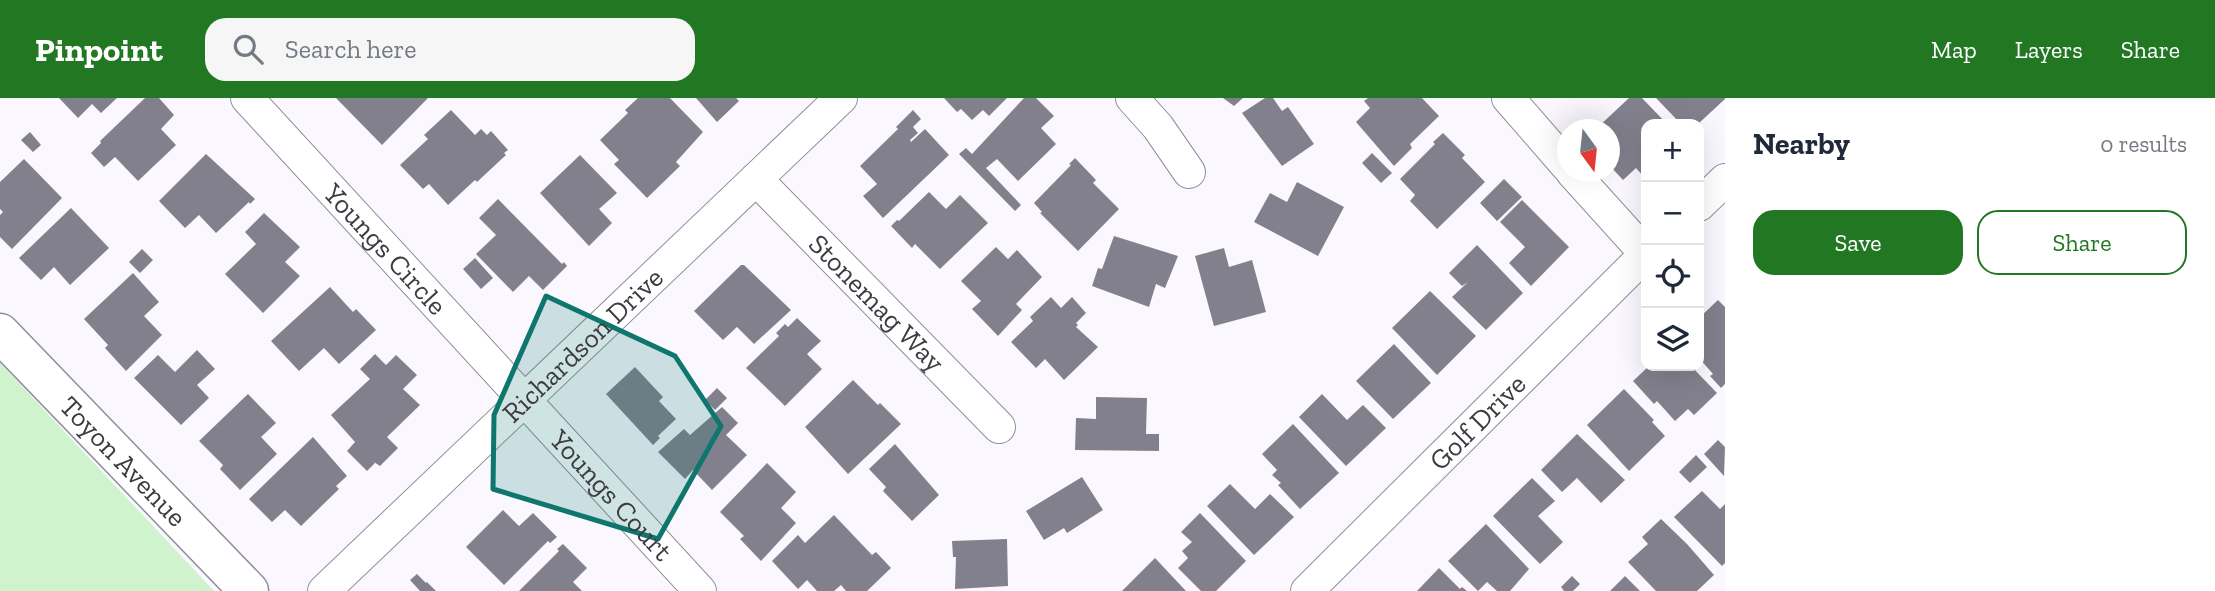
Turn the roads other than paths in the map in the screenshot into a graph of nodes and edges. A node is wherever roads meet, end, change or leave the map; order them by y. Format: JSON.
{"nodes":[{"id":1,"x":247,"y":98,"type":"edge"},
{"id":2,"x":841,"y":98,"type":"edge"},
{"id":3,"x":1132,"y":98,"type":"edge"},
{"id":4,"x":1508,"y":98,"type":"edge"},
{"id":5,"x":1557,"y":156,"type":"edge"},
{"id":6,"x":1189,"y":172,"type":"dead end"},
{"id":7,"x":756,"y":178,"type":"junction"},
{"id":8,"x":1725,"y":180,"type":"edge"},
{"id":9,"x":1581,"y":182,"type":"edge"},
{"id":10,"x":1704,"y":200,"type":"edge"},
{"id":11,"x":1641,"y":248,"type":"edge"},
{"id":12,"x":1641,"y":259,"type":"edge"},
{"id":13,"x":0,"y":333,"type":"edge"},
{"id":14,"x":524,"y":399,"type":"junction"},
{"id":15,"x":999,"y":427,"type":"dead end"},
{"id":16,"x":249,"y":591,"type":"edge"},
{"id":17,"x":324,"y":591,"type":"edge"},
{"id":18,"x":700,"y":591,"type":"edge"},
{"id":19,"x":1307,"y":591,"type":"edge"}],
"edges":[{"from":1,"to":14,"type":"street","name":"Youngs Circle"},
{"from":2,"to":7,"type":"street","name":"Richardson Drive"},
{"from":3,"to":6,"type":"street"},
{"from":4,"to":5,"type":"street"},
{"from":7,"to":14,"type":"street","name":"Richardson Drive"},
{"from":7,"to":15,"type":"street","name":"Stonemag Way"},
{"from":8,"to":10,"type":"street"},
{"from":9,"to":11,"type":"street"},
{"from":12,"to":19,"type":"street","name":"Golf Drive"},
{"from":13,"to":16,"type":"street","name":"Toyon Avenue"},
{"from":14,"to":17,"type":"street","name":"Richardson Drive"},
{"from":14,"to":18,"type":"street","name":"Youngs Court"}]}
